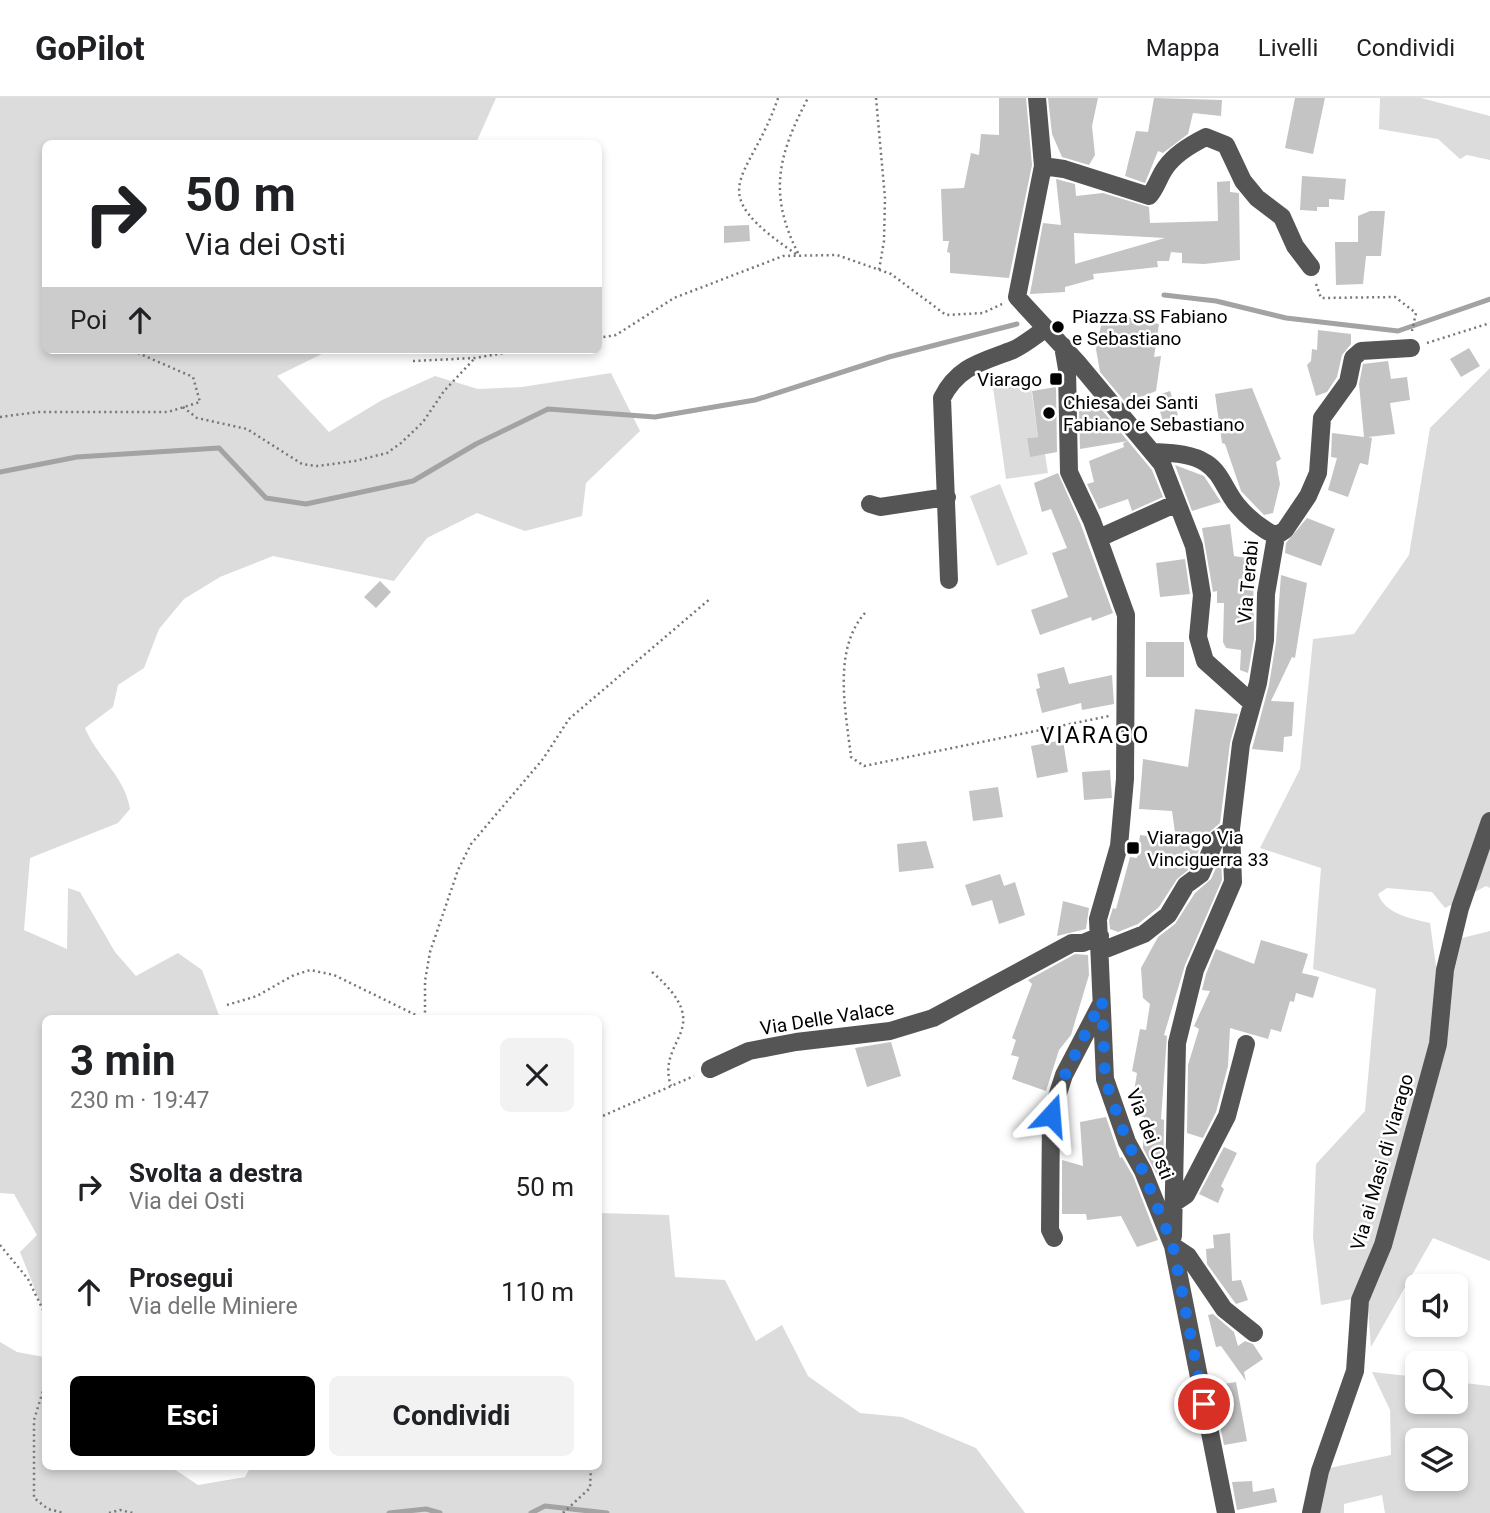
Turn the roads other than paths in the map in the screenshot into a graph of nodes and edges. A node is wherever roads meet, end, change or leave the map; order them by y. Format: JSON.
{"nodes":[{"id":1,"x":1037,"y":98,"type":"edge"},
{"id":2,"x":1043,"y":166,"type":"junction"},
{"id":3,"x":1311,"y":267,"type":"road end"},
{"id":4,"x":1045,"y":329,"type":"junction"},
{"id":5,"x":1410,"y":344,"type":"road end"},
{"id":6,"x":1063,"y":346,"type":"junction"},
{"id":7,"x":1153,"y":452,"type":"junction"},
{"id":8,"x":947,"y":497,"type":"junction"},
{"id":9,"x":1177,"y":503,"type":"junction"},
{"id":10,"x":870,"y":504,"type":"dead end"},
{"id":11,"x":1276,"y":536,"type":"junction"},
{"id":12,"x":1099,"y":538,"type":"junction"},
{"id":13,"x":949,"y":580,"type":"dead end"},
{"id":14,"x":1252,"y":703,"type":"junction"},
{"id":15,"x":1490,"y":821,"type":"edge"},
{"id":16,"x":1231,"y":829,"type":"junction"},
{"id":17,"x":1101,"y":943,"type":"junction"},
{"id":18,"x":1102,"y":1000,"type":"junction"},
{"id":19,"x":1246,"y":1044,"type":"dead end"},
{"id":20,"x":710,"y":1069,"type":"road end"},
{"id":21,"x":1174,"y":1203,"type":"junction"},
{"id":22,"x":1054,"y":1238,"type":"dead end"},
{"id":23,"x":1173,"y":1246,"type":"junction"},
{"id":24,"x":1254,"y":1333,"type":"dead end"},
{"id":25,"x":1226,"y":1513,"type":"edge"},
{"id":26,"x":1311,"y":1513,"type":"edge"}],
"edges":[{"from":1,"to":2,"type":"street"},
{"from":2,"to":3,"type":"street"},
{"from":2,"to":4,"type":"street"},
{"from":4,"to":6,"type":"street"},
{"from":4,"to":8,"type":"street"},
{"from":5,"to":11,"type":"street"},
{"from":6,"to":7,"type":"street"},
{"from":6,"to":12,"type":"street","name":"Via dei Osti"},
{"from":7,"to":9,"type":"street"},
{"from":7,"to":11,"type":"street","name":"Via Terabi"},
{"from":8,"to":10,"type":"street"},
{"from":8,"to":13,"type":"street"},
{"from":9,"to":12,"type":"street"},
{"from":9,"to":14,"type":"street"},
{"from":11,"to":14,"type":"street","name":"Via Terabi"},
{"from":12,"to":17,"type":"street","name":"Via dei Osti"},
{"from":14,"to":16,"type":"street","name":"Via Terabi"},
{"from":15,"to":26,"type":"street","name":"Via ai Masi di Viarago"},
{"from":16,"to":17,"type":"street","name":"Via Delle Valace"},
{"from":16,"to":21,"type":"street","name":"Via Terabi"},
{"from":17,"to":18,"type":"street","name":"Via dei Osti"},
{"from":17,"to":20,"type":"street","name":"Via Delle Valace"},
{"from":18,"to":22,"type":"street"},
{"from":18,"to":23,"type":"street","name":"Via dei Osti"},
{"from":19,"to":21,"type":"street"},
{"from":21,"to":23,"type":"street","name":"Via Terabi"},
{"from":23,"to":24,"type":"street"},
{"from":23,"to":25,"type":"street"}]}
